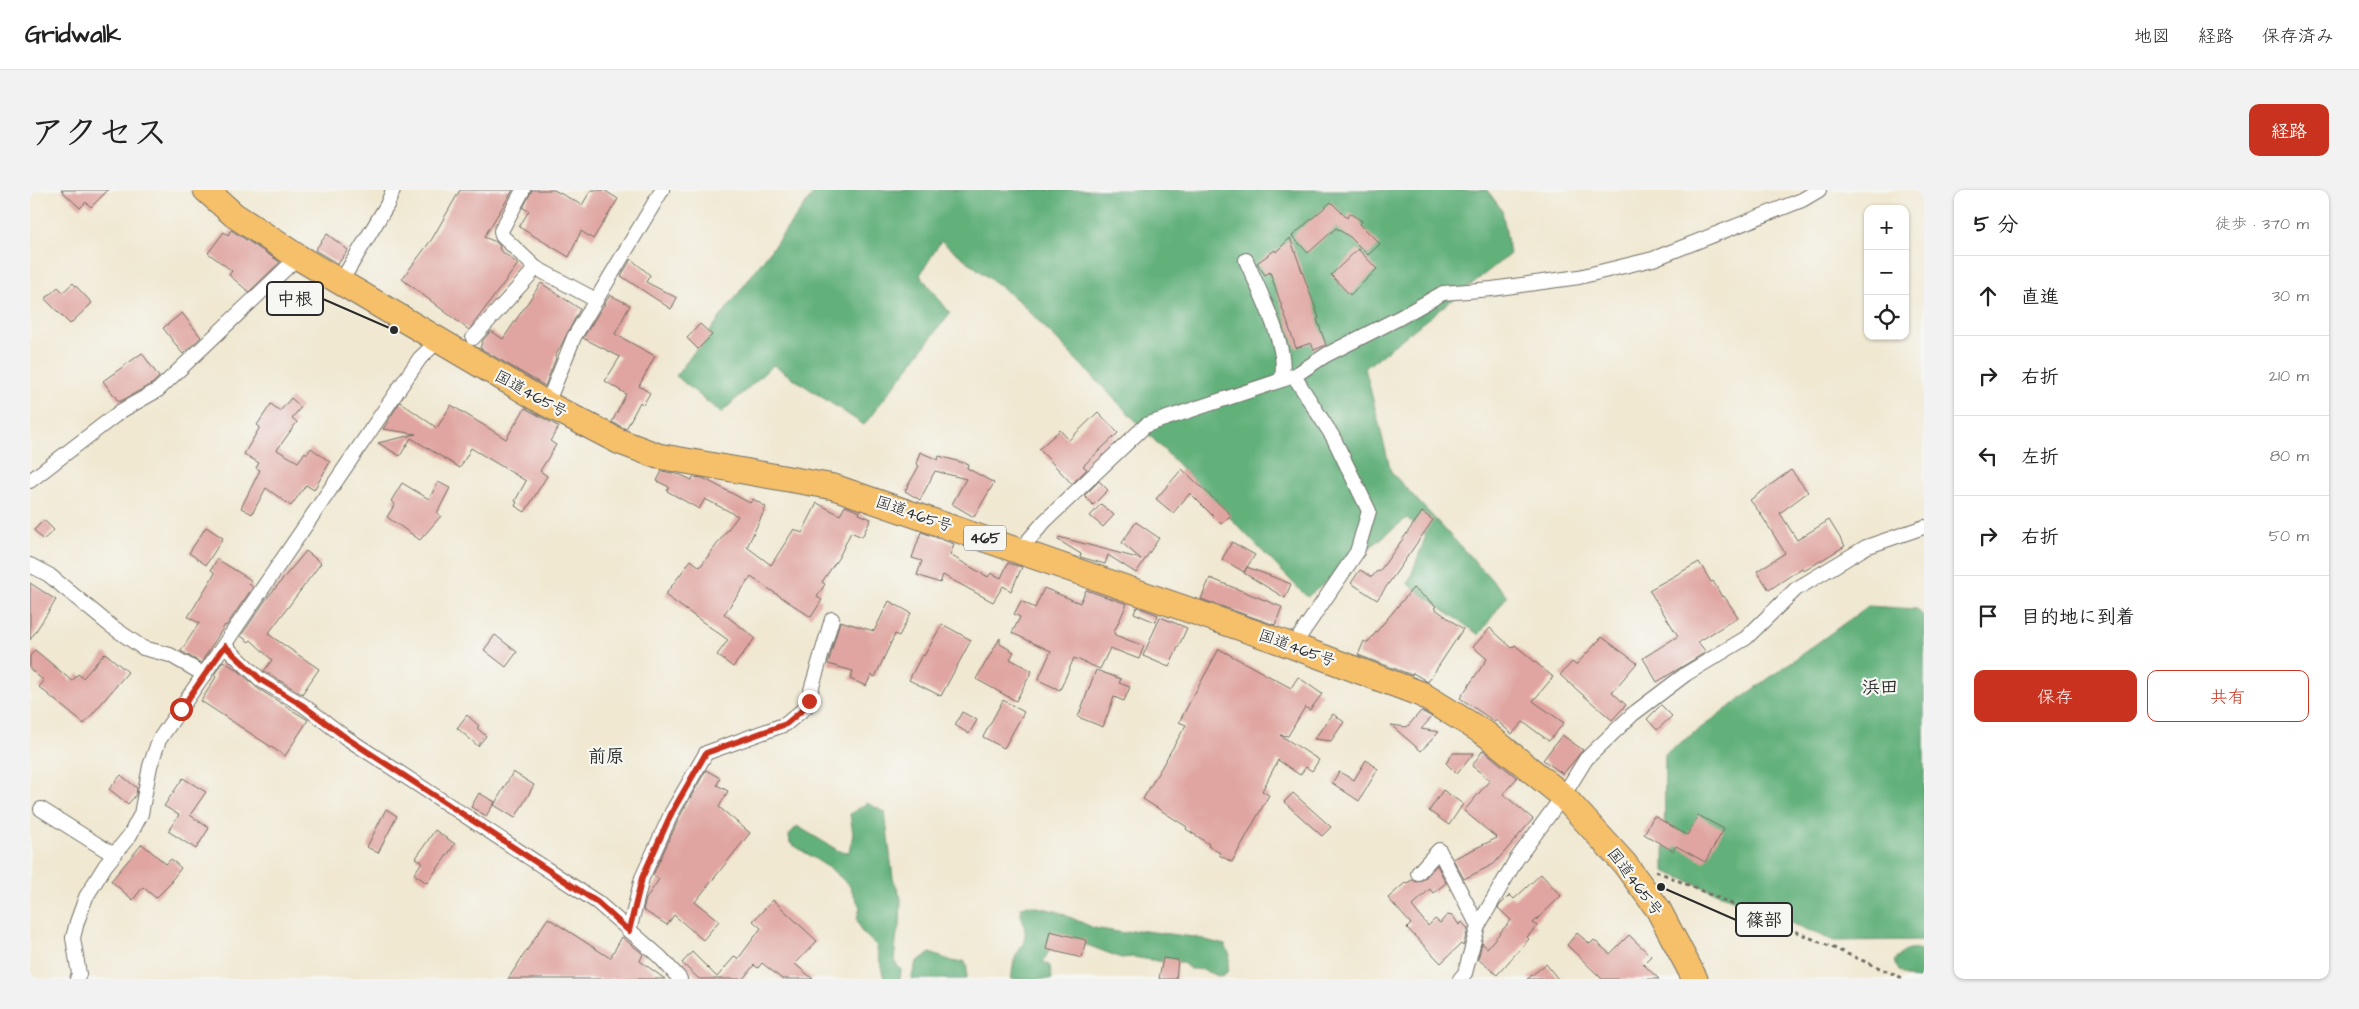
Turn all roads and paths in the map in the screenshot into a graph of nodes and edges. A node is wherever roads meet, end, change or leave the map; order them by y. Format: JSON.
{"nodes":[{"id":1,"x":206,"y":190,"type":"edge"},
{"id":2,"x":393,"y":190,"type":"edge"},
{"id":3,"x":523,"y":190,"type":"edge"},
{"id":4,"x":662,"y":190,"type":"edge"},
{"id":5,"x":1819,"y":190,"type":"edge"},
{"id":6,"x":298,"y":257,"type":"junction"},
{"id":7,"x":1246,"y":260,"type":"dead end"},
{"id":8,"x":536,"y":268,"type":"junction"},
{"id":9,"x":340,"y":282,"type":"junction"},
{"id":10,"x":596,"y":300,"type":"junction"},
{"id":11,"x":473,"y":338,"type":"dead end"},
{"id":12,"x":438,"y":341,"type":"junction"},
{"id":13,"x":1288,"y":378,"type":"junction"},
{"id":14,"x":547,"y":404,"type":"junction"},
{"id":15,"x":30,"y":481,"type":"edge"},
{"id":16,"x":1924,"y":527,"type":"edge"},
{"id":17,"x":1020,"y":550,"type":"junction"},
{"id":18,"x":30,"y":565,"type":"edge"},
{"id":19,"x":832,"y":619,"type":"dead end"},
{"id":20,"x":225,"y":646,"type":"junction"},
{"id":21,"x":1292,"y":646,"type":"junction"},
{"id":22,"x":205,"y":675,"type":"junction"},
{"id":23,"x":1563,"y":796,"type":"junction"},
{"id":24,"x":41,"y":809,"type":"dead end"},
{"id":25,"x":114,"y":855,"type":"junction"},
{"id":26,"x":1652,"y":870,"type":"dead end"},
{"id":27,"x":1418,"y":873,"type":"dead end"},
{"id":28,"x":1478,"y":926,"type":"junction"},
{"id":29,"x":629,"y":931,"type":"junction"},
{"id":30,"x":77,"y":979,"type":"edge"},
{"id":31,"x":680,"y":979,"type":"edge"},
{"id":32,"x":1460,"y":979,"type":"edge"},
{"id":33,"x":1694,"y":979,"type":"edge"},
{"id":34,"x":1905,"y":979,"type":"edge"}],
"edges":[{"from":1,"to":6,"type":"highway","name":"国道465号","number":"465"},
{"from":2,"to":9,"type":"street"},
{"from":3,"to":8,"type":"street"},
{"from":4,"to":10,"type":"street"},
{"from":5,"to":13,"type":"street"},
{"from":6,"to":9,"type":"highway","name":"国道465号","number":"465"},
{"from":6,"to":15,"type":"street"},
{"from":7,"to":13,"type":"street"},
{"from":8,"to":10,"type":"street"},
{"from":8,"to":11,"type":"street"},
{"from":9,"to":12,"type":"highway","name":"国道465号","number":"465"},
{"from":10,"to":14,"type":"street"},
{"from":12,"to":14,"type":"highway","name":"国道465号","number":"465"},
{"from":12,"to":20,"type":"street"},
{"from":13,"to":17,"type":"street"},
{"from":13,"to":21,"type":"street"},
{"from":14,"to":17,"type":"highway","name":"国道465号","number":"465"},
{"from":16,"to":23,"type":"street"},
{"from":17,"to":21,"type":"highway","name":"国道465号","number":"465"},
{"from":18,"to":22,"type":"street"},
{"from":19,"to":29,"type":"street"},
{"from":20,"to":22,"type":"street"},
{"from":20,"to":29,"type":"street"},
{"from":21,"to":23,"type":"highway","name":"国道465号","number":"465"},
{"from":22,"to":25,"type":"street"},
{"from":23,"to":28,"type":"street"},
{"from":23,"to":33,"type":"highway","name":"国道465号","number":"465"},
{"from":24,"to":25,"type":"street"},
{"from":25,"to":30,"type":"street"},
{"from":26,"to":34,"type":"path"},
{"from":27,"to":28,"type":"street"},
{"from":28,"to":32,"type":"street"},
{"from":29,"to":31,"type":"street"}]}
